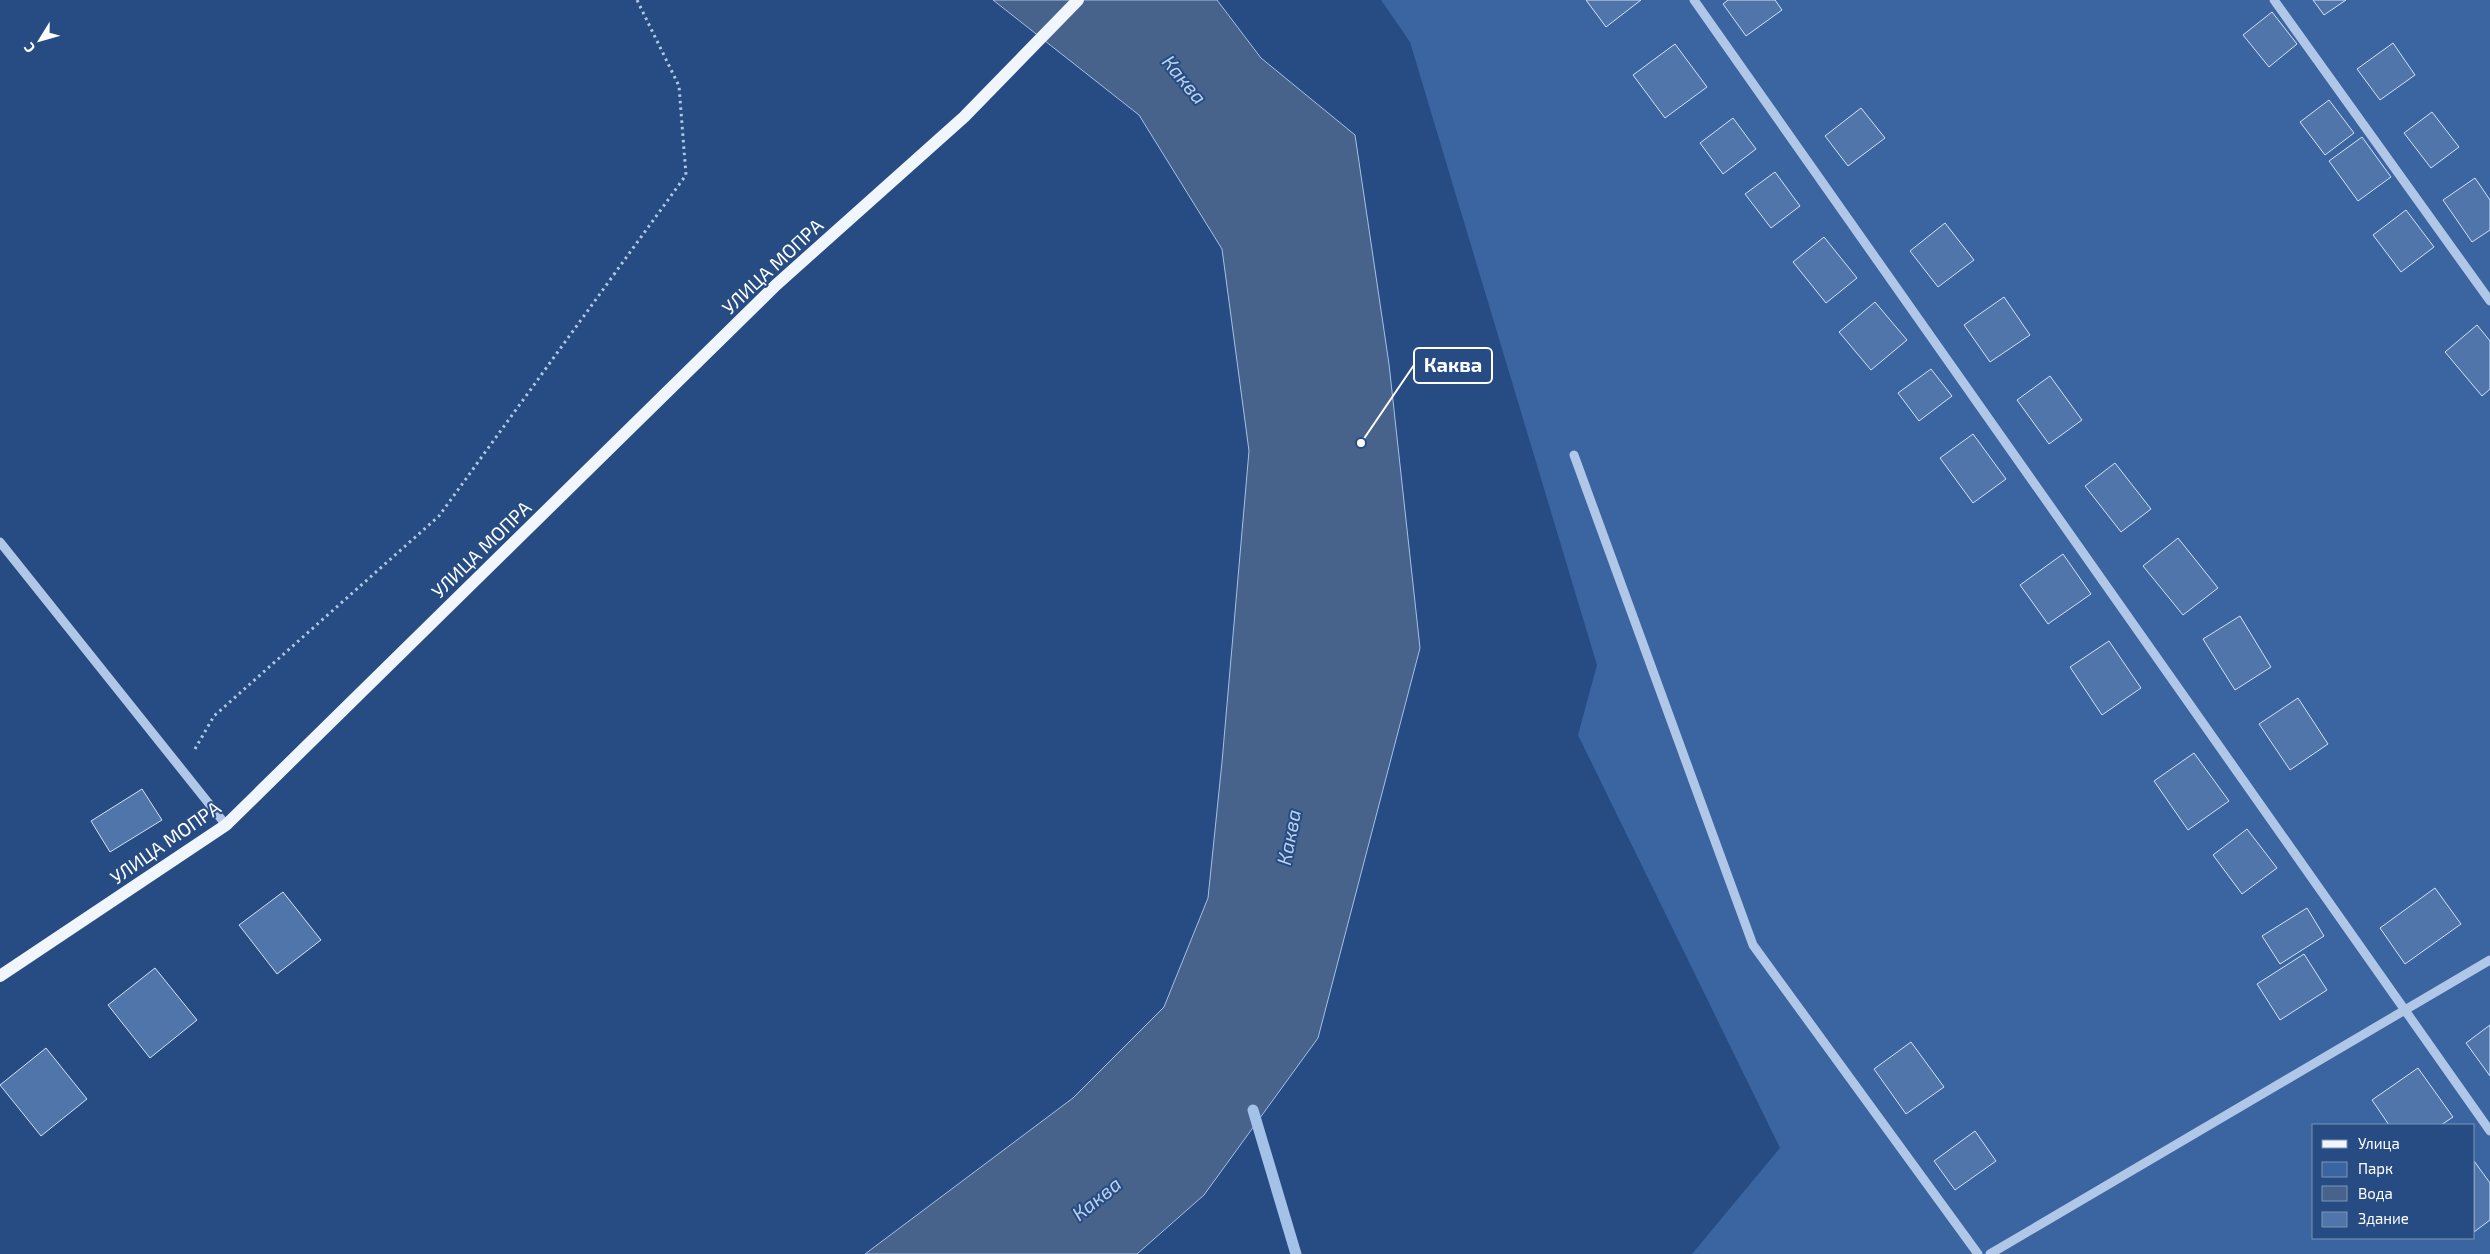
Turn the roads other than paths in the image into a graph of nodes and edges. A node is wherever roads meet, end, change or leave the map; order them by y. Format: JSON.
{"nodes":[{"id":1,"x":1078,"y":0,"type":"edge"},
{"id":2,"x":1694,"y":0,"type":"edge"},
{"id":3,"x":2274,"y":0,"type":"edge"},
{"id":4,"x":2490,"y":301,"type":"edge"},
{"id":5,"x":1574,"y":455,"type":"dead end"},
{"id":6,"x":0,"y":542,"type":"edge"},
{"id":7,"x":226,"y":825,"type":"junction"},
{"id":8,"x":2490,"y":960,"type":"edge"},
{"id":9,"x":0,"y":976,"type":"edge"},
{"id":10,"x":2406,"y":1011,"type":"junction"},
{"id":11,"x":2490,"y":1130,"type":"edge"},
{"id":12,"x":1978,"y":1254,"type":"edge"},
{"id":13,"x":1990,"y":1254,"type":"edge"}],
"edges":[{"from":1,"to":7,"type":"main road","name":"УЛИЦА МОПРА"},
{"from":2,"to":10,"type":"street"},
{"from":3,"to":4,"type":"street"},
{"from":5,"to":12,"type":"street"},
{"from":6,"to":7,"type":"street"},
{"from":7,"to":9,"type":"main road","name":"УЛИЦА МОПРА"},
{"from":8,"to":10,"type":"street"},
{"from":10,"to":11,"type":"street"},
{"from":10,"to":13,"type":"street"}]}
